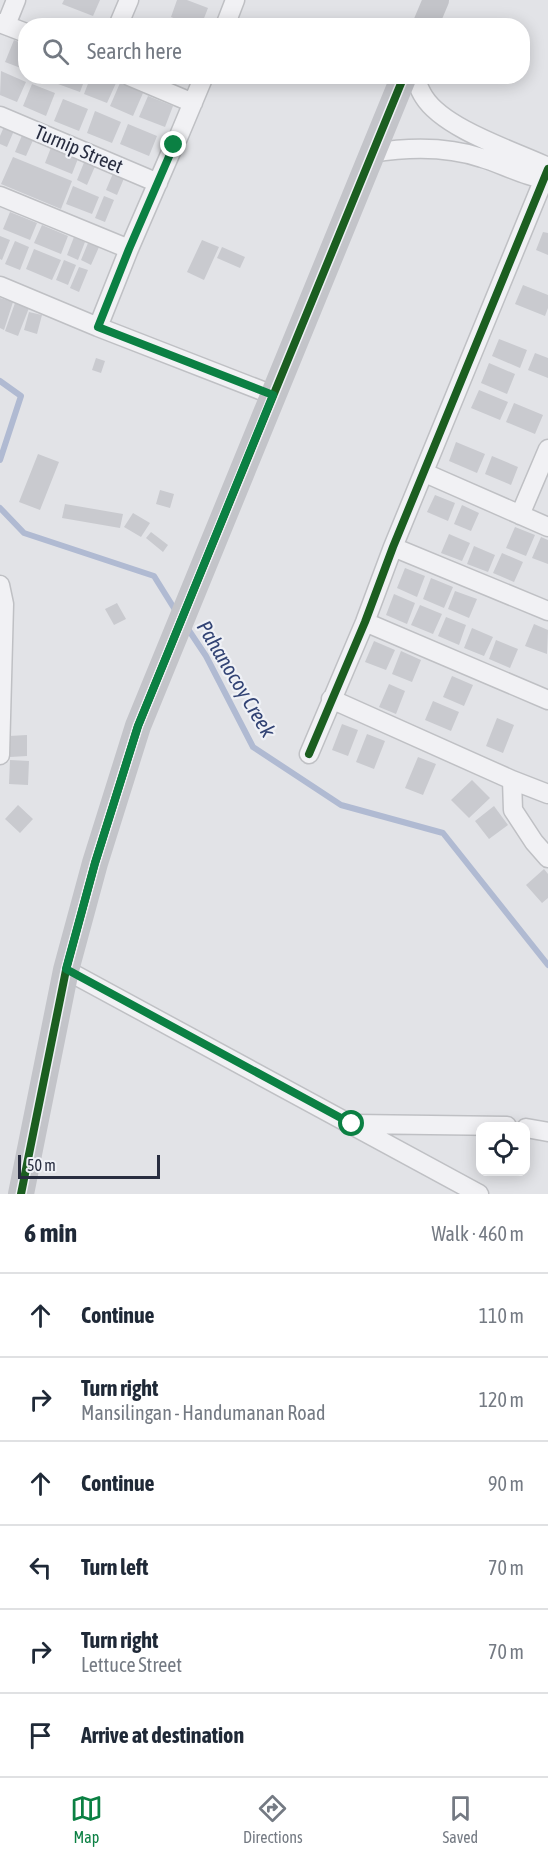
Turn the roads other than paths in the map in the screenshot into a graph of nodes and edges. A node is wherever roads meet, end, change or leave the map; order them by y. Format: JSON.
{"nodes":[{"id":1,"x":16,"y":0,"type":"edge"},
{"id":2,"x":129,"y":0,"type":"edge"},
{"id":3,"x":235,"y":0,"type":"edge"},
{"id":4,"x":436,"y":0,"type":"edge"},
{"id":5,"x":121,"y":18,"type":"edge"},
{"id":6,"x":228,"y":18,"type":"edge"},
{"id":7,"x":428,"y":18,"type":"edge"},
{"id":8,"x":3,"y":24,"type":"edge"},
{"id":9,"x":18,"y":30,"type":"edge"},
{"id":10,"x":148,"y":84,"type":"edge"},
{"id":11,"x":201,"y":84,"type":"edge"},
{"id":12,"x":401,"y":84,"type":"edge"},
{"id":13,"x":418,"y":84,"type":"edge"},
{"id":14,"x":193,"y":103,"type":"junction"},
{"id":15,"x":0,"y":116,"type":"edge"},
{"id":16,"x":372,"y":153,"type":"junction"},
{"id":17,"x":547,"y":173,"type":"edge"},
{"id":18,"x":158,"y":183,"type":"junction"},
{"id":19,"x":0,"y":196,"type":"edge"},
{"id":20,"x":129,"y":249,"type":"junction"},
{"id":21,"x":0,"y":286,"type":"edge"},
{"id":22,"x":98,"y":327,"type":"junction"},
{"id":23,"x":273,"y":395,"type":"junction"},
{"id":24,"x":548,"y":449,"type":"edge"},
{"id":25,"x":425,"y":473,"type":"junction"},
{"id":26,"x":520,"y":515,"type":"junction"},
{"id":27,"x":548,"y":527,"type":"edge"},
{"id":28,"x":393,"y":547,"type":"junction"},
{"id":29,"x":0,"y":585,"type":"edge"},
{"id":30,"x":548,"y":611,"type":"edge"},
{"id":31,"x":365,"y":622,"type":"junction"},
{"id":32,"x":331,"y":699,"type":"junction"},
{"id":33,"x":548,"y":700,"type":"edge"},
{"id":34,"x":309,"y":754,"type":"dead end"},
{"id":35,"x":0,"y":755,"type":"edge"},
{"id":36,"x":512,"y":780,"type":"junction"},
{"id":37,"x":548,"y":794,"type":"edge"},
{"id":38,"x":548,"y":858,"type":"edge"},
{"id":39,"x":66,"y":969,"type":"junction"},
{"id":40,"x":352,"y":1124,"type":"junction"},
{"id":41,"x":476,"y":1126,"type":"edge"},
{"id":42,"x":530,"y":1129,"type":"edge"},
{"id":43,"x":548,"y":1132,"type":"edge"},
{"id":44,"x":21,"y":1194,"type":"edge"},
{"id":45,"x":479,"y":1194,"type":"edge"}],
"edges":[{"from":1,"to":8,"type":"street"},
{"from":2,"to":5,"type":"street"},
{"from":3,"to":6,"type":"street"},
{"from":4,"to":7,"type":"street"},
{"from":8,"to":9,"type":"street"},
{"from":10,"to":14,"type":"street"},
{"from":11,"to":14,"type":"street"},
{"from":12,"to":16,"type":"street"},
{"from":13,"to":17,"type":"street"},
{"from":14,"to":18,"type":"street"},
{"from":15,"to":18,"type":"street","name":"Turnip Street"},
{"from":16,"to":17,"type":"street"},
{"from":16,"to":23,"type":"street"},
{"from":17,"to":25,"type":"street"},
{"from":18,"to":20,"type":"street"},
{"from":19,"to":20,"type":"street"},
{"from":20,"to":22,"type":"street"},
{"from":21,"to":22,"type":"street"},
{"from":22,"to":23,"type":"street"},
{"from":23,"to":39,"type":"street"},
{"from":24,"to":26,"type":"street"},
{"from":25,"to":26,"type":"street"},
{"from":25,"to":28,"type":"street"},
{"from":26,"to":27,"type":"street"},
{"from":28,"to":30,"type":"street"},
{"from":28,"to":31,"type":"street"},
{"from":29,"to":35,"type":"street"},
{"from":31,"to":32,"type":"street"},
{"from":31,"to":33,"type":"street"},
{"from":32,"to":34,"type":"street"},
{"from":32,"to":36,"type":"street"},
{"from":36,"to":37,"type":"street"},
{"from":36,"to":38,"type":"street"},
{"from":39,"to":40,"type":"street"},
{"from":39,"to":44,"type":"street"},
{"from":40,"to":41,"type":"street"},
{"from":40,"to":45,"type":"street"},
{"from":42,"to":43,"type":"street"}]}
